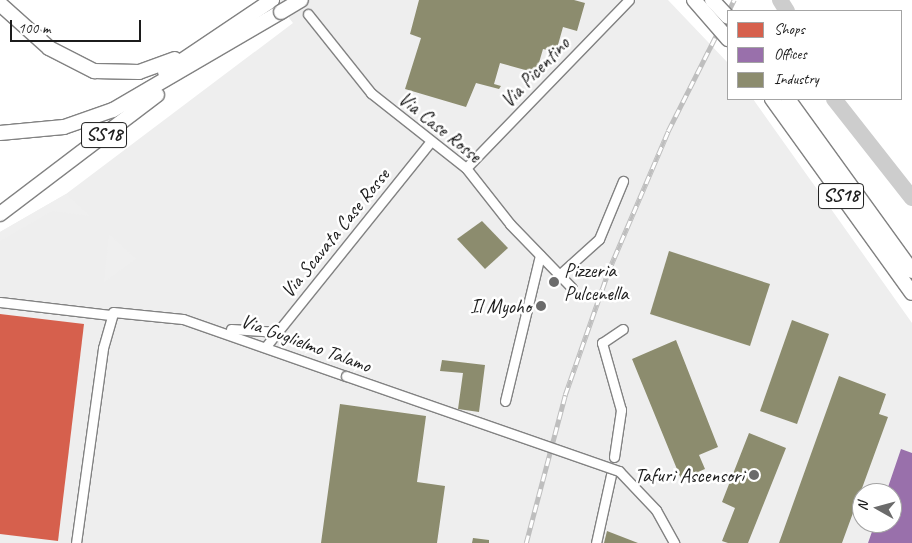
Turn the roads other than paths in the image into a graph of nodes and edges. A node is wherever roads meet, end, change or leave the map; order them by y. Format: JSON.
{"nodes":[{"id":1,"x":271,"y":0,"type":"edge"},
{"id":2,"x":300,"y":0,"type":"edge"},
{"id":3,"x":629,"y":0,"type":"edge"},
{"id":4,"x":694,"y":0,"type":"edge"},
{"id":5,"x":712,"y":0,"type":"edge"},
{"id":6,"x":0,"y":4,"type":"edge"},
{"id":7,"x":308,"y":14,"type":"dead end"},
{"id":8,"x":727,"y":16,"type":"edge"},
{"id":9,"x":727,"y":38,"type":"edge"},
{"id":10,"x":206,"y":42,"type":"junction"},
{"id":11,"x":209,"y":56,"type":"junction"},
{"id":12,"x":773,"y":100,"type":"edge"},
{"id":13,"x":789,"y":100,"type":"edge"},
{"id":14,"x":0,"y":124,"type":"edge"},
{"id":15,"x":0,"y":133,"type":"edge"},
{"id":16,"x":430,"y":142,"type":"junction"},
{"id":17,"x":466,"y":168,"type":"junction"},
{"id":18,"x":623,"y":181,"type":"dead end"},
{"id":19,"x":0,"y":214,"type":"edge"},
{"id":20,"x":540,"y":255,"type":"junction"},
{"id":21,"x":912,"y":271,"type":"edge"},
{"id":22,"x":559,"y":275,"type":"junction"},
{"id":23,"x":572,"y":288,"type":"dead end"},
{"id":24,"x":912,"y":293,"type":"edge"},
{"id":25,"x":0,"y":302,"type":"edge"},
{"id":26,"x":110,"y":315,"type":"junction"},
{"id":27,"x":215,"y":328,"type":"junction"},
{"id":28,"x":623,"y":329,"type":"dead end"},
{"id":29,"x":278,"y":332,"type":"junction"},
{"id":30,"x":267,"y":345,"type":"junction"},
{"id":31,"x":505,"y":401,"type":"dead end"},
{"id":32,"x":614,"y":458,"type":"dead end"},
{"id":33,"x":611,"y":475,"type":"dead end"},
{"id":34,"x":75,"y":543,"type":"edge"},
{"id":35,"x":596,"y":543,"type":"edge"},
{"id":36,"x":674,"y":543,"type":"edge"}],
"edges":[{"from":1,"to":10,"type":"highway","number":"SS18"},
{"from":2,"to":11,"type":"highway","number":"SS18","bridge":true},
{"from":3,"to":17,"type":"street","name":"Via Picentino"},
{"from":4,"to":9,"type":"highway","bridge":true},
{"from":5,"to":8,"type":"highway","bridge":true},
{"from":6,"to":10,"type":"highway","number":"SS18"},
{"from":7,"to":16,"type":"street","name":"Via Case Rosse"},
{"from":10,"to":14,"type":"highway","number":"SS18"},
{"from":11,"to":15,"type":"highway","number":"SS18"},
{"from":11,"to":19,"type":"highway","number":"SS18"},
{"from":12,"to":24,"type":"highway","number":"SS18"},
{"from":13,"to":21,"type":"highway","number":"SS18"},
{"from":16,"to":17,"type":"street","name":"Via Case Rosse"},
{"from":16,"to":29,"type":"street","name":"Via Scavata Case Rosse"},
{"from":17,"to":20,"type":"street","name":"Via Case Rosse"},
{"from":18,"to":22,"type":"street"},
{"from":20,"to":22,"type":"street","name":"Via Case Rosse"},
{"from":20,"to":31,"type":"street"},
{"from":22,"to":23,"type":"street","name":"Via Case Rosse"},
{"from":25,"to":26,"type":"street","name":"Via Guglielmo Talamo"},
{"from":26,"to":27,"type":"street","name":"Via Guglielmo Talamo"},
{"from":26,"to":34,"type":"street"},
{"from":27,"to":29,"type":"street"},
{"from":27,"to":30,"type":"street","name":"Via Guglielmo Talamo"},
{"from":28,"to":32,"type":"street"},
{"from":29,"to":30,"type":"street","name":"Via Scavata Case Rosse"},
{"from":30,"to":36,"type":"street","name":"Via Guglielmo Talamo","bridge":true},
{"from":33,"to":35,"type":"street"}]}
